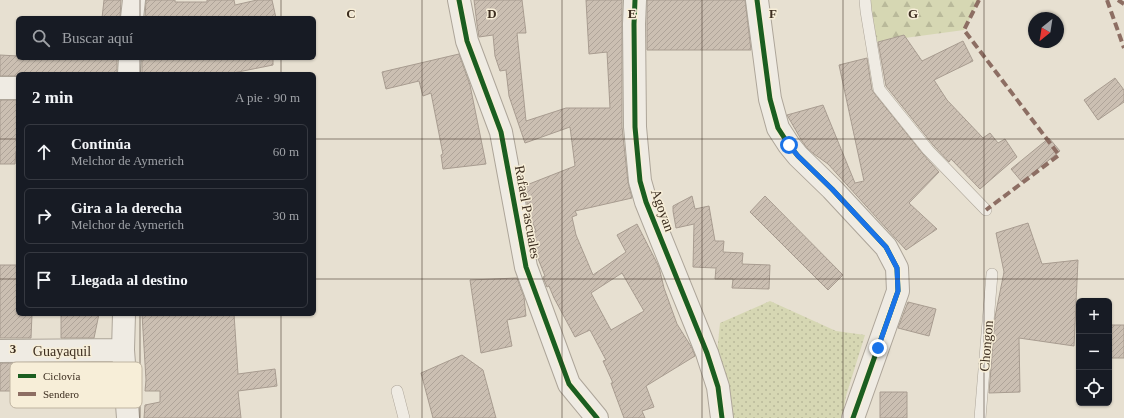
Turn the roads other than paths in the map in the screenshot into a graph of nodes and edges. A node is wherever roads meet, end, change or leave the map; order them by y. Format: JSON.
{"nodes":[{"id":1,"x":134,"y":0,"type":"edge"},
{"id":2,"x":459,"y":0,"type":"edge"},
{"id":3,"x":635,"y":0,"type":"edge"},
{"id":4,"x":758,"y":0,"type":"edge"},
{"id":5,"x":865,"y":0,"type":"edge"},
{"id":6,"x":132,"y":16,"type":"edge"},
{"id":7,"x":130,"y":60,"type":"edge"},
{"id":8,"x":128,"y":72,"type":"edge"},
{"id":9,"x":0,"y":88,"type":"edge"},
{"id":10,"x":16,"y":88,"type":"edge"},
{"id":11,"x":986,"y":210,"type":"dead end"},
{"id":12,"x":992,"y":274,"type":"dead end"},
{"id":13,"x":124,"y":316,"type":"edge"},
{"id":14,"x":124,"y":350,"type":"junction"},
{"id":15,"x":0,"y":351,"type":"edge"},
{"id":16,"x":125,"y":362,"type":"edge"},
{"id":17,"x":397,"y":391,"type":"dead end"},
{"id":18,"x":127,"y":408,"type":"edge"},
{"id":19,"x":128,"y":418,"type":"edge"},
{"id":20,"x":404,"y":418,"type":"edge"},
{"id":21,"x":597,"y":418,"type":"edge"},
{"id":22,"x":722,"y":418,"type":"edge"},
{"id":23,"x":853,"y":418,"type":"edge"},
{"id":24,"x":980,"y":418,"type":"edge"}],
"edges":[{"from":1,"to":6,"type":"street"},
{"from":2,"to":21,"type":"street","name":"Rafael Pascuales"},
{"from":3,"to":22,"type":"street","name":"Agoyan"},
{"from":4,"to":23,"type":"street"},
{"from":5,"to":11,"type":"lane"},
{"from":7,"to":8,"type":"street"},
{"from":9,"to":10,"type":"street"},
{"from":12,"to":24,"type":"lane","name":"Chongon"},
{"from":13,"to":14,"type":"street"},
{"from":14,"to":15,"type":"street","name":"Guayaquil"},
{"from":14,"to":16,"type":"street"},
{"from":17,"to":20,"type":"lane"},
{"from":18,"to":19,"type":"street"}]}
